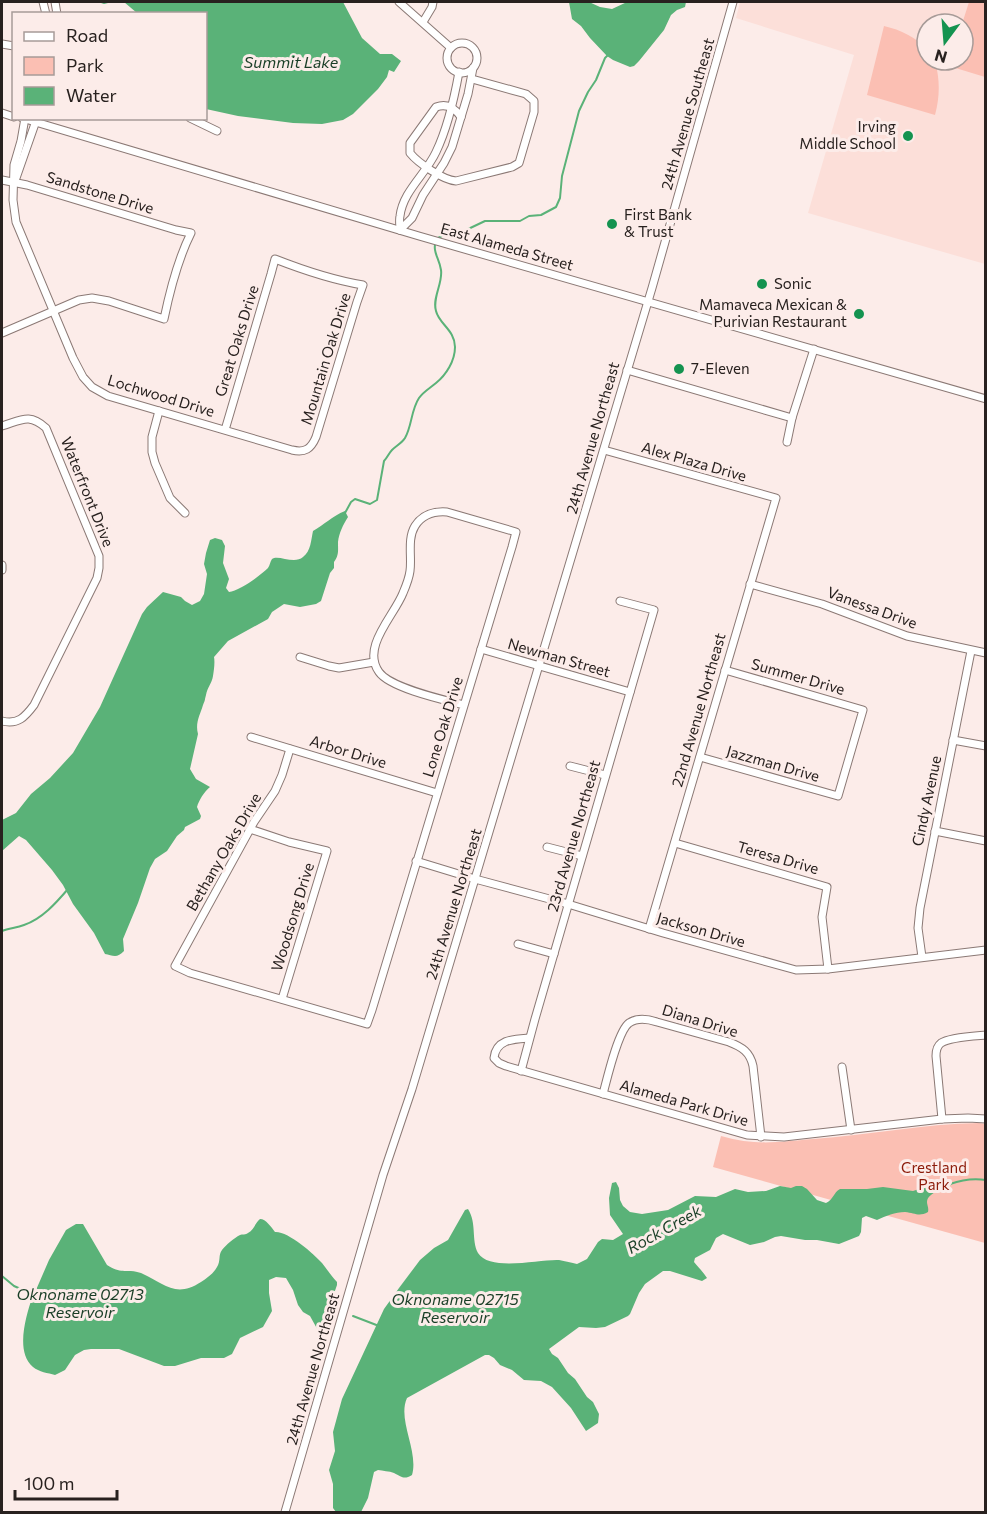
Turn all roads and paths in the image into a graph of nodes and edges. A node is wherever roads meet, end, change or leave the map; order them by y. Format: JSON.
{"nodes":[{"id":1,"x":399,"y":2,"type":"edge"},
{"id":2,"x":432,"y":2,"type":"edge"},
{"id":3,"x":734,"y":2,"type":"edge"},
{"id":4,"x":423,"y":22,"type":"junction"},
{"id":5,"x":451,"y":48,"type":"junction"},
{"id":6,"x":473,"y":68,"type":"junction"},
{"id":7,"x":459,"y":72,"type":"junction"},
{"id":8,"x":472,"y":79,"type":"junction"},
{"id":9,"x":452,"y":107,"type":"junction"},
{"id":10,"x":461,"y":117,"type":"junction"},
{"id":11,"x":194,"y":120,"type":"edge"},
{"id":12,"x":24,"y":121,"type":"edge"},
{"id":13,"x":36,"y":124,"type":"edge"},
{"id":14,"x":217,"y":131,"type":"dead end"},
{"id":15,"x":428,"y":167,"type":"junction"},
{"id":16,"x":437,"y":173,"type":"junction"},
{"id":17,"x":2,"y":180,"type":"edge"},
{"id":18,"x":14,"y":182,"type":"junction"},
{"id":19,"x":400,"y":230,"type":"junction"},
{"id":20,"x":275,"y":259,"type":"joint"},
{"id":21,"x":648,"y":302,"type":"junction"},
{"id":22,"x":54,"y":311,"type":"junction"},
{"id":23,"x":2,"y":333,"type":"edge"},
{"id":24,"x":814,"y":349,"type":"junction"},
{"id":25,"x":627,"y":370,"type":"junction"},
{"id":26,"x":986,"y":399,"type":"edge"},
{"id":27,"x":159,"y":411,"type":"junction"},
{"id":28,"x":792,"y":418,"type":"junction"},
{"id":29,"x":2,"y":426,"type":"edge"},
{"id":30,"x":225,"y":430,"type":"junction"},
{"id":31,"x":787,"y":442,"type":"dead end"},
{"id":32,"x":604,"y":450,"type":"junction"},
{"id":33,"x":298,"y":452,"type":"joint"},
{"id":34,"x":776,"y":498,"type":"joint"},
{"id":35,"x":185,"y":513,"type":"dead end"},
{"id":36,"x":2,"y":565,"type":"edge"},
{"id":37,"x":2,"y":570,"type":"edge"},
{"id":38,"x":750,"y":584,"type":"junction"},
{"id":39,"x":620,"y":601,"type":"dead end"},
{"id":40,"x":481,"y":649,"type":"junction"},
{"id":41,"x":971,"y":651,"type":"junction"},
{"id":42,"x":986,"y":653,"type":"edge"},
{"id":43,"x":300,"y":657,"type":"dead end"},
{"id":44,"x":374,"y":662,"type":"junction"},
{"id":45,"x":539,"y":667,"type":"junction"},
{"id":46,"x":725,"y":670,"type":"junction"},
{"id":47,"x":630,"y":692,"type":"junction"},
{"id":48,"x":464,"y":705,"type":"junction"},
{"id":49,"x":2,"y":721,"type":"edge"},
{"id":50,"x":251,"y":737,"type":"dead end"},
{"id":51,"x":953,"y":740,"type":"junction"},
{"id":52,"x":986,"y":746,"type":"edge"},
{"id":53,"x":290,"y":749,"type":"junction"},
{"id":54,"x":700,"y":757,"type":"junction"},
{"id":55,"x":570,"y":766,"type":"dead end"},
{"id":56,"x":605,"y":775,"type":"junction"},
{"id":57,"x":437,"y":793,"type":"junction"},
{"id":58,"x":838,"y":796,"type":"joint"},
{"id":59,"x":250,"y":829,"type":"junction"},
{"id":60,"x":935,"y":831,"type":"junction"},
{"id":61,"x":986,"y":841,"type":"edge"},
{"id":62,"x":675,"y":843,"type":"junction"},
{"id":63,"x":547,"y":847,"type":"dead end"},
{"id":64,"x":582,"y":856,"type":"junction"},
{"id":65,"x":416,"y":861,"type":"junction"},
{"id":66,"x":476,"y":879,"type":"junction"},
{"id":67,"x":568,"y":904,"type":"junction"},
{"id":68,"x":649,"y":929,"type":"junction"},
{"id":69,"x":518,"y":944,"type":"dead end"},
{"id":70,"x":986,"y":950,"type":"edge"},
{"id":71,"x":554,"y":954,"type":"junction"},
{"id":72,"x":922,"y":957,"type":"junction"},
{"id":73,"x":828,"y":969,"type":"junction"},
{"id":74,"x":282,"y":999,"type":"junction"},
{"id":75,"x":986,"y":1035,"type":"edge"},
{"id":76,"x":530,"y":1038,"type":"junction"},
{"id":77,"x":843,"y":1067,"type":"dead end"},
{"id":78,"x":521,"y":1071,"type":"junction"},
{"id":79,"x":603,"y":1094,"type":"junction"},
{"id":80,"x":942,"y":1119,"type":"junction"},
{"id":81,"x":986,"y":1119,"type":"edge"},
{"id":82,"x":851,"y":1130,"type":"junction"},
{"id":83,"x":760,"y":1137,"type":"junction"},
{"id":84,"x":285,"y":1512,"type":"edge"}],
"edges":[{"from":1,"to":4,"type":"street"},
{"from":2,"to":4,"type":"street"},
{"from":3,"to":21,"type":"street","name":"24th Avenue Southeast"},
{"from":4,"to":5,"type":"street"},
{"from":5,"to":6,"type":"street"},
{"from":5,"to":7,"type":"street"},
{"from":6,"to":7,"type":"street"},
{"from":6,"to":8,"type":"street"},
{"from":7,"to":9,"type":"street"},
{"from":8,"to":10,"type":"street"},
{"from":8,"to":16,"type":"street"},
{"from":9,"to":10,"type":"street"},
{"from":9,"to":15,"type":"street"},
{"from":9,"to":15,"type":"street"},
{"from":10,"to":16,"type":"street"},
{"from":11,"to":14,"type":"street"},
{"from":12,"to":13,"type":"street","name":"East Alameda Street"},
{"from":12,"to":18,"type":"street","name":"Lochwood Drive"},
{"from":13,"to":18,"type":"street","name":"Lochwood Drive"},
{"from":13,"to":19,"type":"street","name":"East Alameda Street"},
{"from":15,"to":16,"type":"street"},
{"from":15,"to":19,"type":"street"},
{"from":16,"to":19,"type":"street"},
{"from":17,"to":18,"type":"street","name":"Sandstone Drive"},
{"from":18,"to":22,"type":"street","name":"Lochwood Drive"},
{"from":18,"to":22,"type":"street","name":"Sandstone Drive"},
{"from":19,"to":21,"type":"street","name":"East Alameda Street"},
{"from":20,"to":30,"type":"street","name":"Great Oaks Drive"},
{"from":20,"to":33,"type":"street","name":"Mountain Oak Drive"},
{"from":21,"to":24,"type":"street","name":"East Alameda Street"},
{"from":21,"to":25,"type":"street","name":"24th Avenue Northeast"},
{"from":22,"to":23,"type":"street"},
{"from":22,"to":27,"type":"street","name":"Lochwood Drive"},
{"from":24,"to":26,"type":"street","name":"East Alameda Street"},
{"from":24,"to":28,"type":"street"},
{"from":25,"to":28,"type":"street"},
{"from":25,"to":32,"type":"street","name":"24th Avenue Northeast"},
{"from":27,"to":30,"type":"street","name":"Lochwood Drive"},
{"from":27,"to":35,"type":"street"},
{"from":28,"to":31,"type":"street"},
{"from":29,"to":49,"type":"street","name":"Waterfront Drive"},
{"from":30,"to":33,"type":"street","name":"Lochwood Drive"},
{"from":32,"to":34,"type":"street","name":"Alex Plaza Drive"},
{"from":32,"to":45,"type":"street","name":"24th Avenue Northeast"},
{"from":34,"to":38,"type":"street","name":"22nd Avenue Northeast"},
{"from":36,"to":37,"type":"street"},
{"from":38,"to":41,"type":"street","name":"Vanessa Drive"},
{"from":38,"to":46,"type":"street","name":"22nd Avenue Northeast"},
{"from":39,"to":47,"type":"street","name":"23rd Avenue Northeast"},
{"from":40,"to":44,"type":"street","name":"Lone Oak Drive"},
{"from":40,"to":45,"type":"street","name":"Newman Street"},
{"from":40,"to":48,"type":"street","name":"Lone Oak Drive"},
{"from":41,"to":42,"type":"street","name":"Vanessa Drive"},
{"from":41,"to":51,"type":"street","name":"Cindy Avenue"},
{"from":43,"to":44,"type":"street"},
{"from":44,"to":48,"type":"street"},
{"from":45,"to":47,"type":"street","name":"Newman Street"},
{"from":45,"to":66,"type":"street","name":"24th Avenue Northeast"},
{"from":46,"to":54,"type":"street","name":"22nd Avenue Northeast"},
{"from":46,"to":58,"type":"street","name":"Summer Drive"},
{"from":47,"to":56,"type":"street","name":"23rd Avenue Northeast"},
{"from":48,"to":57,"type":"street","name":"Lone Oak Drive"},
{"from":50,"to":53,"type":"street","name":"Arbor Drive"},
{"from":51,"to":52,"type":"street"},
{"from":51,"to":60,"type":"street","name":"Cindy Avenue"},
{"from":53,"to":57,"type":"street","name":"Arbor Drive"},
{"from":53,"to":59,"type":"street","name":"Bethany Oaks Drive"},
{"from":54,"to":58,"type":"street","name":"Jazzman Drive"},
{"from":54,"to":62,"type":"street","name":"22nd Avenue Northeast"},
{"from":55,"to":56,"type":"street"},
{"from":56,"to":64,"type":"street","name":"23rd Avenue Northeast"},
{"from":57,"to":65,"type":"street","name":"Lone Oak Drive"},
{"from":59,"to":74,"type":"street","name":"Woodsong Drive"},
{"from":59,"to":74,"type":"street","name":"Bethany Oaks Drive"},
{"from":60,"to":61,"type":"street"},
{"from":60,"to":72,"type":"street","name":"Cindy Avenue"},
{"from":62,"to":68,"type":"street","name":"22nd Avenue Northeast"},
{"from":62,"to":73,"type":"street","name":"Teresa Drive"},
{"from":63,"to":64,"type":"street"},
{"from":64,"to":67,"type":"street","name":"23rd Avenue Northeast"},
{"from":65,"to":66,"type":"street","name":"Jackson Drive"},
{"from":65,"to":74,"type":"street","name":"Lone Oak Drive"},
{"from":66,"to":67,"type":"street","name":"Jackson Drive"},
{"from":66,"to":84,"type":"street","name":"24th Avenue Northeast"},
{"from":67,"to":68,"type":"street","name":"Jackson Drive"},
{"from":67,"to":71,"type":"street","name":"23rd Avenue Northeast"},
{"from":68,"to":73,"type":"street","name":"Jackson Drive"},
{"from":69,"to":71,"type":"street"},
{"from":70,"to":72,"type":"street","name":"Jackson Drive"},
{"from":71,"to":76,"type":"street","name":"23rd Avenue Northeast"},
{"from":72,"to":73,"type":"street","name":"Jackson Drive"},
{"from":75,"to":80,"type":"street"},
{"from":76,"to":78,"type":"street","name":"23rd Avenue Northeast"},
{"from":76,"to":78,"type":"street","name":"Alameda Park Drive"},
{"from":77,"to":82,"type":"street"},
{"from":78,"to":79,"type":"street","name":"Alameda Park Drive"},
{"from":79,"to":83,"type":"street","name":"Alameda Park Drive"},
{"from":79,"to":83,"type":"street","name":"Diana Drive"},
{"from":80,"to":81,"type":"street","name":"Alameda Park Drive"},
{"from":80,"to":82,"type":"street","name":"Alameda Park Drive"},
{"from":82,"to":83,"type":"street","name":"Alameda Park Drive"}]}
